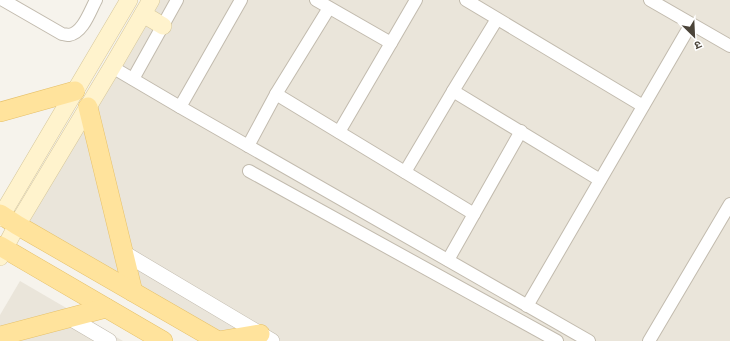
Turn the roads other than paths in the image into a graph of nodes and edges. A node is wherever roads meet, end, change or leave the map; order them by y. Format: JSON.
{"nodes":[{"id":1,"x":3,"y":0,"type":"edge"},
{"id":2,"x":96,"y":0,"type":"edge"},
{"id":3,"x":129,"y":0,"type":"edge"},
{"id":4,"x":177,"y":0,"type":"edge"},
{"id":5,"x":241,"y":0,"type":"edge"},
{"id":6,"x":316,"y":0,"type":"edge"},
{"id":7,"x":416,"y":0,"type":"edge"},
{"id":8,"x":466,"y":0,"type":"edge"},
{"id":9,"x":650,"y":0,"type":"edge"},
{"id":10,"x":147,"y":7,"type":"edge"},
{"id":11,"x":329,"y":8,"type":"junction"},
{"id":12,"x":497,"y":19,"type":"junction"},
{"id":13,"x":691,"y":24,"type":"junction"},
{"id":14,"x":163,"y":26,"type":"junction"},
{"id":15,"x":391,"y":43,"type":"junction"},
{"id":16,"x":730,"y":46,"type":"edge"},
{"id":17,"x":112,"y":67,"type":"junction"},
{"id":18,"x":133,"y":79,"type":"junction"},
{"id":19,"x":75,"y":91,"type":"junction"},
{"id":20,"x":453,"y":91,"type":"junction"},
{"id":21,"x":276,"y":94,"type":"junction"},
{"id":22,"x":644,"y":106,"type":"junction"},
{"id":23,"x":88,"y":107,"type":"junction"},
{"id":24,"x":180,"y":107,"type":"junction"},
{"id":25,"x":0,"y":112,"type":"edge"},
{"id":26,"x":339,"y":132,"type":"junction"},
{"id":27,"x":521,"y":132,"type":"junction"},
{"id":28,"x":248,"y":146,"type":"junction"},
{"id":29,"x":249,"y":171,"type":"dead end"},
{"id":30,"x":293,"y":172,"type":"junction"},
{"id":31,"x":405,"y":172,"type":"junction"},
{"id":32,"x":600,"y":180,"type":"junction"},
{"id":33,"x":284,"y":191,"type":"junction"},
{"id":34,"x":730,"y":204,"type":"edge"},
{"id":35,"x":474,"y":214,"type":"junction"},
{"id":36,"x":5,"y":218,"type":"edge"},
{"id":37,"x":2,"y":251,"type":"edge"},
{"id":38,"x":124,"y":253,"type":"junction"},
{"id":39,"x":448,"y":260,"type":"junction"},
{"id":40,"x":133,"y":292,"type":"junction"},
{"id":41,"x":527,"y":306,"type":"junction"},
{"id":42,"x":106,"y":308,"type":"junction"},
{"id":43,"x":70,"y":318,"type":"junction"},
{"id":44,"x":0,"y":336,"type":"edge"},
{"id":45,"x":266,"y":337,"type":"edge"},
{"id":46,"x":109,"y":341,"type":"edge"},
{"id":47,"x":163,"y":341,"type":"edge"},
{"id":48,"x":218,"y":341,"type":"edge"},
{"id":49,"x":557,"y":341,"type":"edge"},
{"id":50,"x":589,"y":341,"type":"edge"},
{"id":51,"x":650,"y":341,"type":"edge"}],
"edges":[{"from":1,"to":2,"type":"street"},
{"from":3,"to":19,"type":"main road"},
{"from":4,"to":14,"type":"street"},
{"from":5,"to":24,"type":"street"},
{"from":6,"to":11,"type":"street"},
{"from":7,"to":15,"type":"street"},
{"from":8,"to":12,"type":"street"},
{"from":9,"to":13,"type":"street"},
{"from":10,"to":14,"type":"main road"},
{"from":10,"to":17,"type":"main road"},
{"from":11,"to":15,"type":"street"},
{"from":11,"to":21,"type":"street"},
{"from":12,"to":20,"type":"street"},
{"from":12,"to":22,"type":"street"},
{"from":13,"to":16,"type":"street"},
{"from":13,"to":22,"type":"street"},
{"from":14,"to":18,"type":"street"},
{"from":15,"to":26,"type":"street"},
{"from":17,"to":18,"type":"street"},
{"from":17,"to":23,"type":"main road"},
{"from":18,"to":24,"type":"street"},
{"from":19,"to":25,"type":"main road"},
{"from":19,"to":36,"type":"main road"},
{"from":20,"to":27,"type":"street"},
{"from":20,"to":31,"type":"street"},
{"from":21,"to":26,"type":"street"},
{"from":21,"to":28,"type":"street"},
{"from":22,"to":32,"type":"street"},
{"from":23,"to":36,"type":"main road"},
{"from":23,"to":38,"type":"main road"},
{"from":24,"to":28,"type":"street"},
{"from":26,"to":31,"type":"street"},
{"from":27,"to":32,"type":"street"},
{"from":27,"to":35,"type":"street"},
{"from":28,"to":30,"type":"street"},
{"from":29,"to":33,"type":"street"},
{"from":30,"to":33,"type":"street"},
{"from":30,"to":39,"type":"street"},
{"from":31,"to":35,"type":"street"},
{"from":32,"to":41,"type":"street"},
{"from":33,"to":49,"type":"street"},
{"from":34,"to":51,"type":"street"},
{"from":35,"to":39,"type":"street"},
{"from":36,"to":37,"type":"main road"},
{"from":36,"to":40,"type":"main road"},
{"from":37,"to":42,"type":"main road"},
{"from":38,"to":40,"type":"main road"},
{"from":38,"to":45,"type":"street"},
{"from":39,"to":41,"type":"street"},
{"from":40,"to":48,"type":"main road"},
{"from":41,"to":50,"type":"street"},
{"from":42,"to":43,"type":"main road"},
{"from":42,"to":47,"type":"main road"},
{"from":43,"to":44,"type":"main road"},
{"from":43,"to":46,"type":"street"},
{"from":45,"to":48,"type":"main road"}]}
